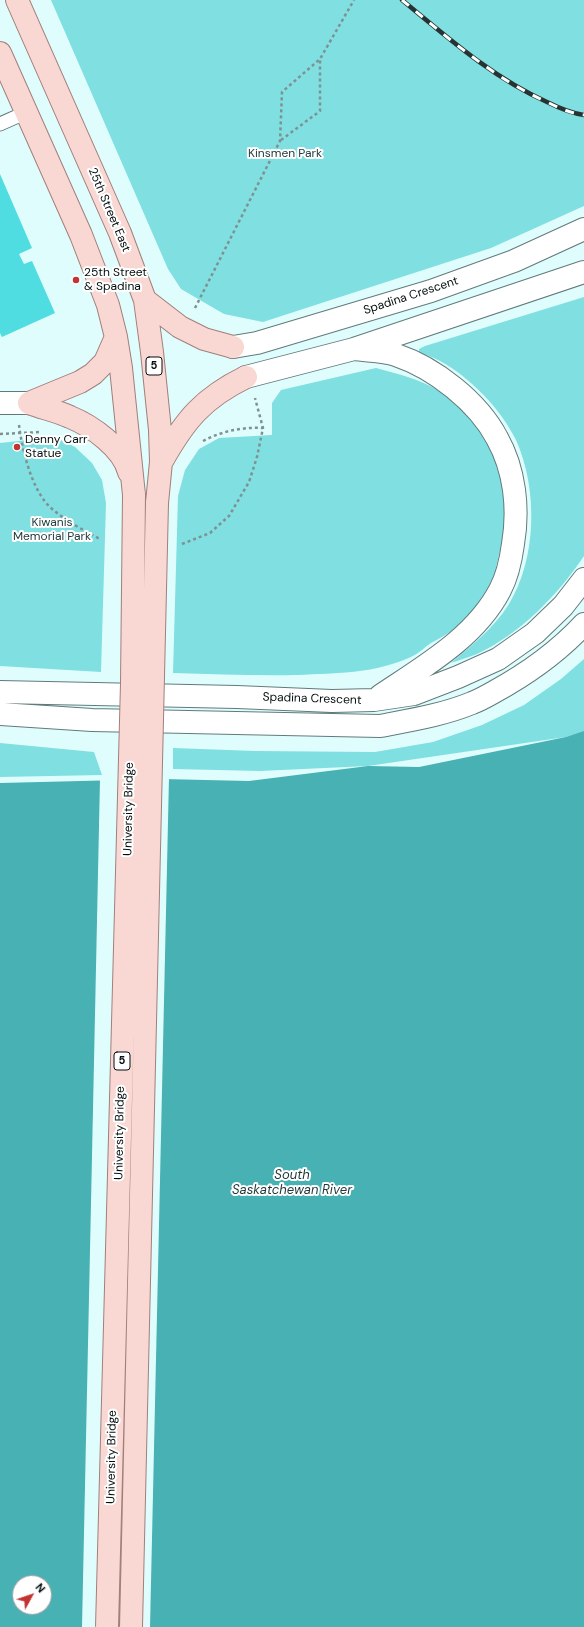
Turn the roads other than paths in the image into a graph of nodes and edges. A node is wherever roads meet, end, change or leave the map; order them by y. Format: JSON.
{"nodes":[{"id":1,"x":17,"y":0,"type":"edge"},
{"id":2,"x":0,"y":53,"type":"edge"},
{"id":3,"x":27,"y":112,"type":"junction"},
{"id":4,"x":0,"y":124,"type":"edge"},
{"id":5,"x":584,"y":229,"type":"edge"},
{"id":6,"x":584,"y":272,"type":"edge"},
{"id":7,"x":145,"y":300,"type":"junction"},
{"id":8,"x":116,"y":338,"type":"junction"},
{"id":9,"x":233,"y":347,"type":"joint"},
{"id":10,"x":354,"y":349,"type":"junction"},
{"id":11,"x":250,"y":384,"type":"joint"},
{"id":12,"x":15,"y":403,"type":"edge"},
{"id":13,"x":161,"y":462,"type":"junction"},
{"id":14,"x":134,"y":495,"type":"junction"},
{"id":15,"x":157,"y":503,"type":"joint"},
{"id":16,"x":584,"y":579,"type":"edge"},
{"id":17,"x":584,"y":624,"type":"edge"},
{"id":18,"x":1,"y":692,"type":"edge"},
{"id":19,"x":374,"y":700,"type":"junction"},
{"id":20,"x":0,"y":714,"type":"edge"},
{"id":21,"x":107,"y":1627,"type":"edge"},
{"id":22,"x":131,"y":1627,"type":"edge"}],
"edges":[{"from":1,"to":7,"type":"main road","name":"25th Street East","number":"5"},
{"from":2,"to":3,"type":"main road","number":"5"},
{"from":3,"to":4,"type":"lane"},
{"from":3,"to":8,"type":"main road","number":"5"},
{"from":5,"to":9,"type":"street","name":"Spadina Crescent"},
{"from":6,"to":10,"type":"street"},
{"from":7,"to":9,"type":"main road"},
{"from":7,"to":13,"type":"main road","name":"25th Street East","number":"5"},
{"from":8,"to":12,"type":"main road"},
{"from":8,"to":14,"type":"main road","number":"5"},
{"from":10,"to":11,"type":"street"},
{"from":10,"to":19,"type":"street"},
{"from":11,"to":13,"type":"main road"},
{"from":12,"to":14,"type":"main road"},
{"from":13,"to":15,"type":"main road","name":"25th Street East","number":"5"},
{"from":14,"to":21,"type":"main road","name":"University Bridge","number":"5","bridge":true},
{"from":15,"to":22,"type":"main road","name":"University Bridge","number":"5","bridge":true},
{"from":16,"to":19,"type":"street","name":"Spadina Crescent"},
{"from":17,"to":20,"type":"street","name":"Spadina Crescent"},
{"from":18,"to":19,"type":"street","name":"Spadina Crescent"}]}
